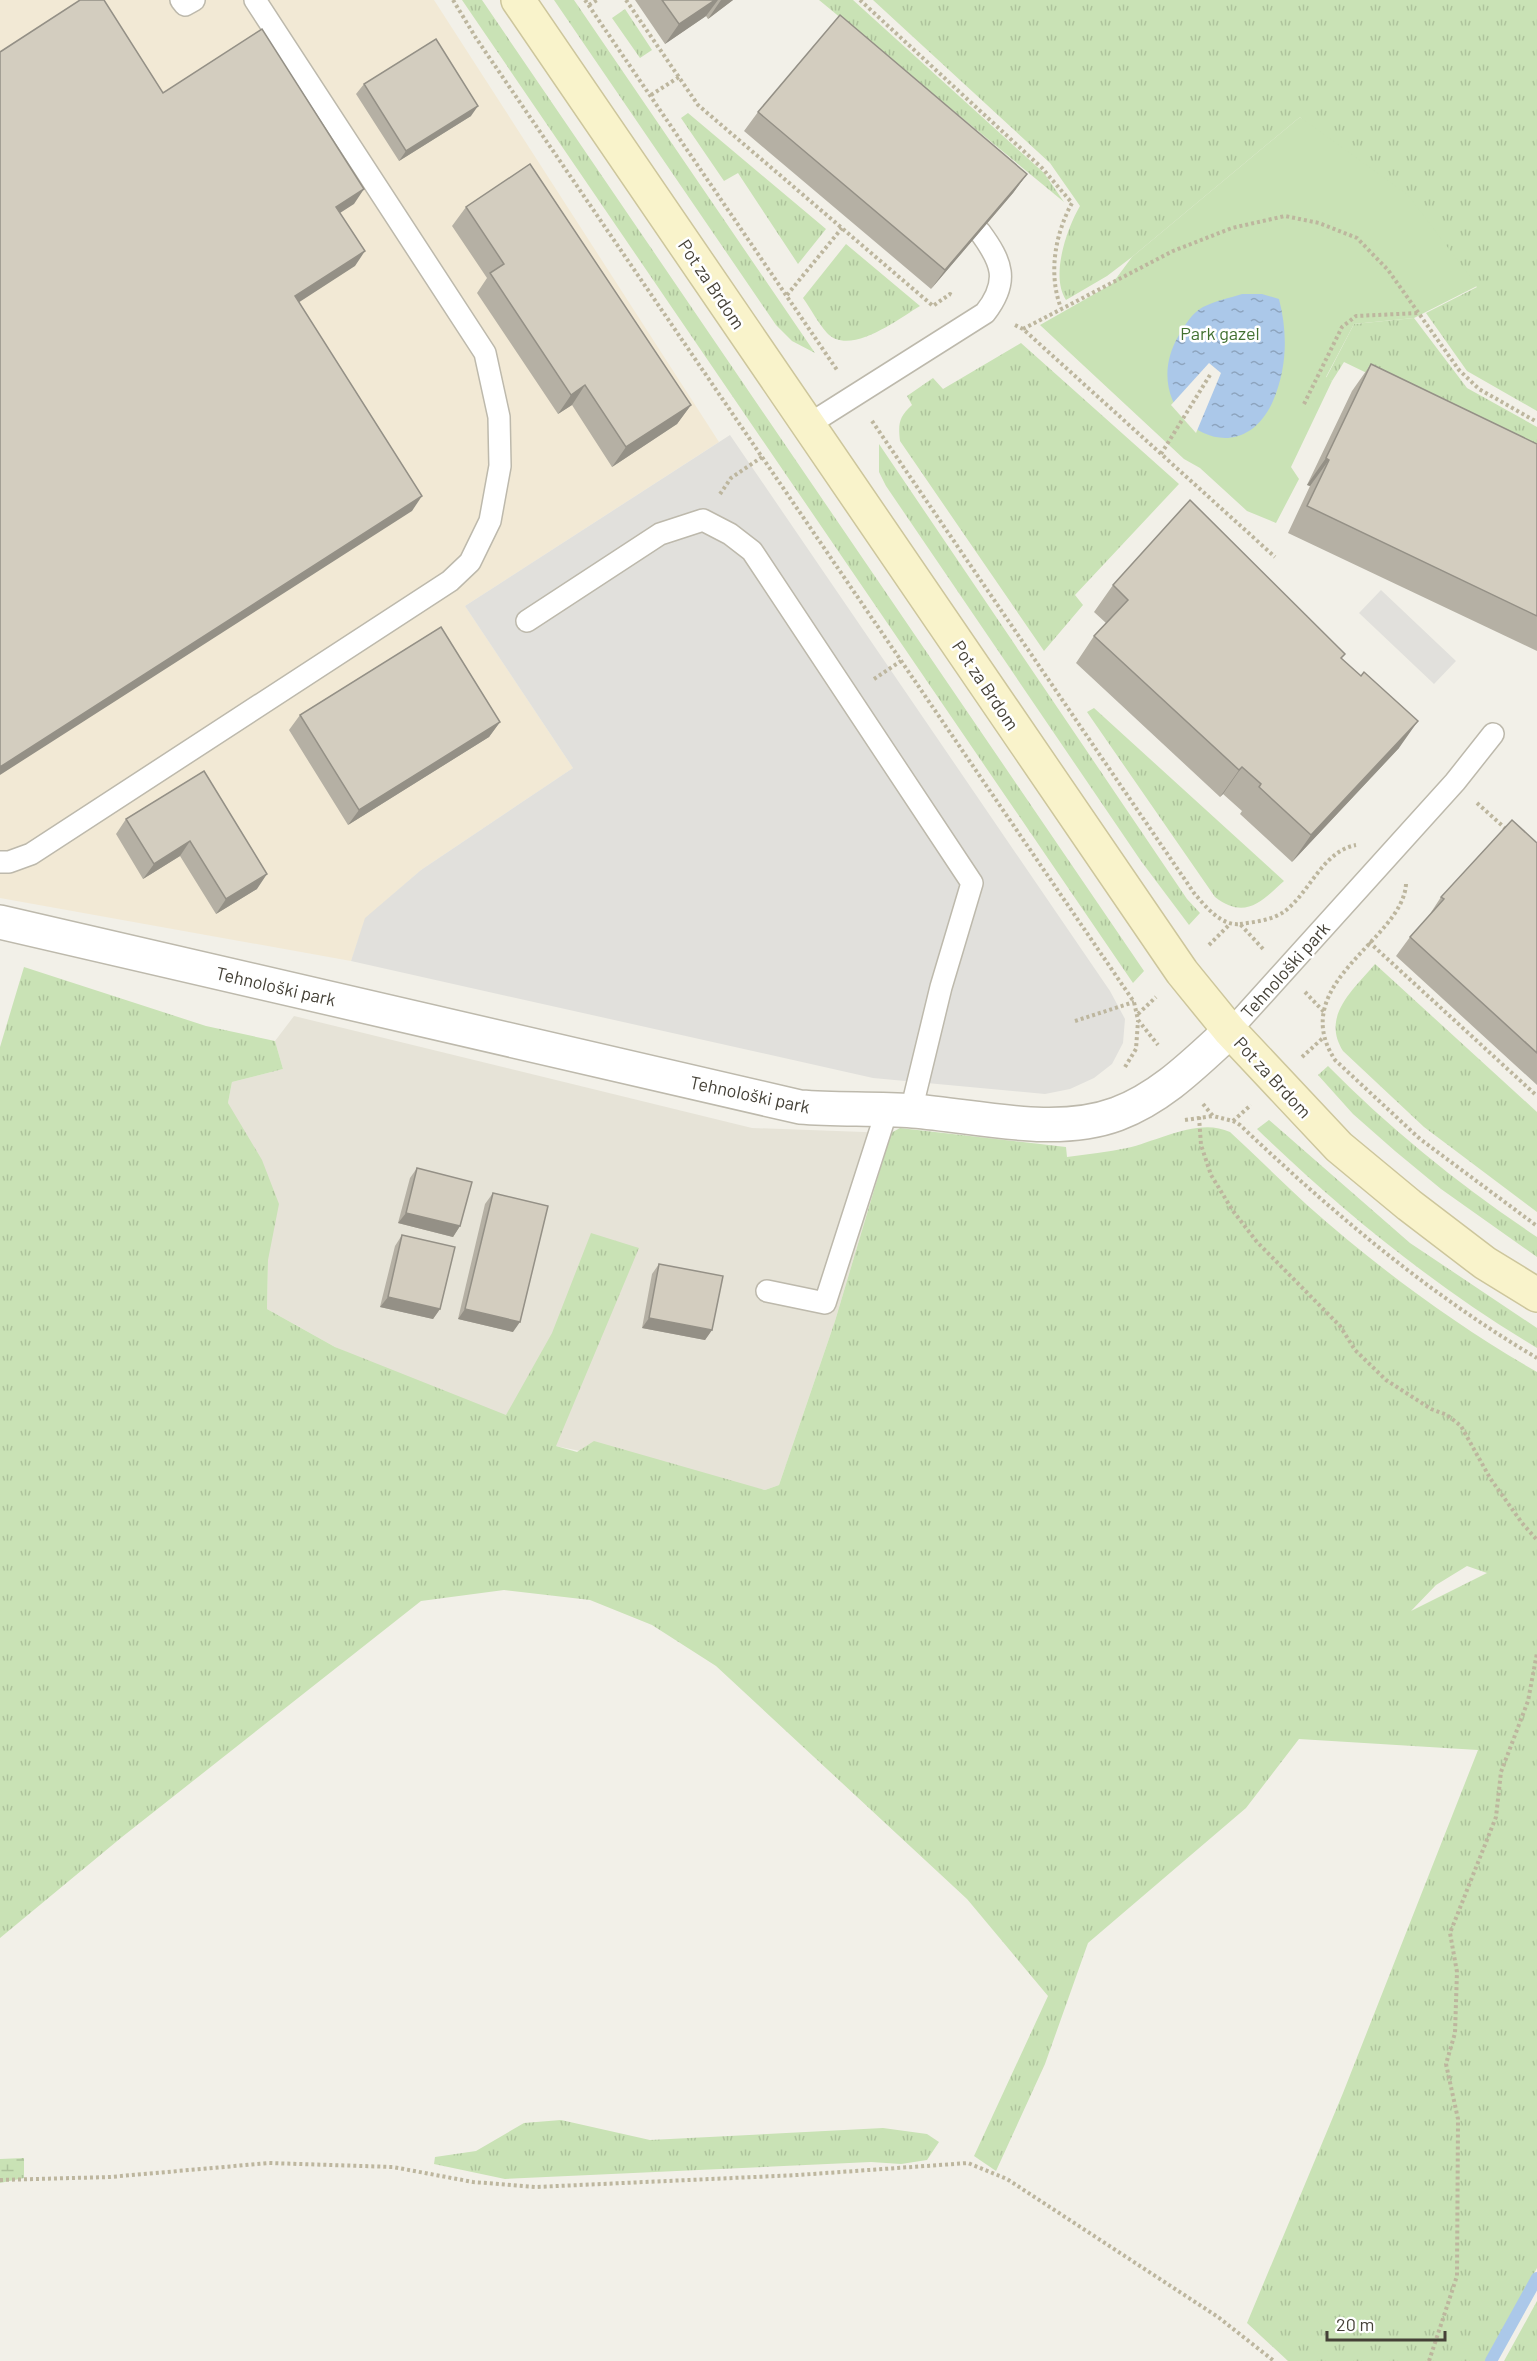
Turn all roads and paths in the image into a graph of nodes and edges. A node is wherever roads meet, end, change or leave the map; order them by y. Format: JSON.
{"nodes":[{"id":1,"x":181,"y":0,"type":"edge"},
{"id":2,"x":194,"y":0,"type":"edge"},
{"id":3,"x":255,"y":0,"type":"edge"},
{"id":4,"x":453,"y":0,"type":"edge"},
{"id":5,"x":518,"y":0,"type":"edge"},
{"id":6,"x":585,"y":0,"type":"edge"},
{"id":7,"x":597,"y":0,"type":"edge"},
{"id":8,"x":626,"y":0,"type":"edge"},
{"id":9,"x":860,"y":0,"type":"edge"},
{"id":10,"x":589,"y":5,"type":"junction"},
{"id":11,"x":679,"y":78,"type":"junction"},
{"id":12,"x":651,"y":95,"type":"junction"},
{"id":13,"x":842,"y":228,"type":"junction"},
{"id":14,"x":980,"y":232,"type":"edge"},
{"id":15,"x":787,"y":295,"type":"junction"},
{"id":16,"x":1061,"y":308,"type":"junction"},
{"id":17,"x":985,"y":313,"type":"junction"},
{"id":18,"x":1420,"y":313,"type":"junction"},
{"id":19,"x":1023,"y":329,"type":"junction"},
{"id":20,"x":828,"y":356,"type":"dead end"},
{"id":21,"x":1210,"y":375,"type":"dead end"},
{"id":22,"x":1304,"y":405,"type":"dead end"},
{"id":23,"x":1537,"y":422,"type":"edge"},
{"id":24,"x":808,"y":425,"type":"junction"},
{"id":25,"x":885,"y":440,"type":"dead end"},
{"id":26,"x":1161,"y":454,"type":"junction"},
{"id":27,"x":762,"y":457,"type":"junction"},
{"id":28,"x":731,"y":478,"type":"dead end"},
{"id":29,"x":1275,"y":557,"type":"dead end"},
{"id":30,"x":526,"y":621,"type":"dead end"},
{"id":31,"x":1493,"y":734,"type":"dead end"},
{"id":32,"x":1455,"y":782,"type":"junction"},
{"id":33,"x":1512,"y":835,"type":"edge"},
{"id":34,"x":1403,"y":840,"type":"junction"},
{"id":35,"x":0,"y":862,"type":"edge"},
{"id":36,"x":0,"y":922,"type":"edge"},
{"id":37,"x":1230,"y":924,"type":"junction"},
{"id":38,"x":1240,"y":924,"type":"junction"},
{"id":39,"x":1369,"y":942,"type":"junction"},
{"id":40,"x":1211,"y":943,"type":"dead end"},
{"id":41,"x":1259,"y":944,"type":"dead end"},
{"id":42,"x":1159,"y":994,"type":"dead end"},
{"id":43,"x":1311,"y":999,"type":"dead end"},
{"id":44,"x":1134,"y":1002,"type":"junction"},
{"id":45,"x":1325,"y":1013,"type":"junction"},
{"id":46,"x":1137,"y":1015,"type":"junction"},
{"id":47,"x":1075,"y":1021,"type":"dead end"},
{"id":48,"x":1230,"y":1031,"type":"junction"},
{"id":49,"x":1324,"y":1037,"type":"junction"},
{"id":50,"x":1160,"y":1048,"type":"dead end"},
{"id":51,"x":1306,"y":1053,"type":"dead end"},
{"id":52,"x":1537,"y":1095,"type":"edge"},
{"id":53,"x":1200,"y":1099,"type":"dead end"},
{"id":54,"x":1247,"y":1108,"type":"dead end"},
{"id":55,"x":899,"y":1111,"type":"junction"},
{"id":56,"x":1199,"y":1117,"type":"dead end"},
{"id":57,"x":1233,"y":1120,"type":"junction"},
{"id":58,"x":1537,"y":1226,"type":"edge"},
{"id":59,"x":767,"y":1291,"type":"dead end"},
{"id":60,"x":1537,"y":1295,"type":"edge"},
{"id":61,"x":1537,"y":1358,"type":"edge"},
{"id":62,"x":1537,"y":1540,"type":"edge"},
{"id":63,"x":1537,"y":1653,"type":"edge"},
{"id":64,"x":0,"y":2180,"type":"edge"},
{"id":65,"x":1274,"y":2361,"type":"edge"},
{"id":66,"x":1429,"y":2361,"type":"edge"}],
"edges":[{"from":1,"to":2,"type":"lane"},
{"from":3,"to":35,"type":"lane"},
{"from":4,"to":27,"type":"path"},
{"from":5,"to":24,"type":"main road","name":"Pot za Brdom"},
{"from":6,"to":10,"type":"path"},
{"from":7,"to":10,"type":"path"},
{"from":8,"to":11,"type":"path"},
{"from":9,"to":16,"type":"path"},
{"from":10,"to":12,"type":"path"},
{"from":11,"to":12,"type":"path"},
{"from":11,"to":13,"type":"path"},
{"from":12,"to":15,"type":"path"},
{"from":13,"to":15,"type":"path"},
{"from":13,"to":17,"type":"path"},
{"from":14,"to":17,"type":"lane"},
{"from":15,"to":20,"type":"path"},
{"from":16,"to":18,"type":"path"},
{"from":16,"to":19,"type":"path"},
{"from":17,"to":19,"type":"path"},
{"from":17,"to":24,"type":"lane"},
{"from":18,"to":22,"type":"path"},
{"from":18,"to":23,"type":"path"},
{"from":19,"to":26,"type":"path"},
{"from":21,"to":26,"type":"path"},
{"from":24,"to":48,"type":"main road","name":"Pot za Brdom"},
{"from":25,"to":37,"type":"path"},
{"from":26,"to":29,"type":"path"},
{"from":27,"to":28,"type":"path"},
{"from":27,"to":44,"type":"path"},
{"from":30,"to":55,"type":"lane"},
{"from":31,"to":32,"type":"lane","name":"Tehnološki park"},
{"from":32,"to":33,"type":"path"},
{"from":32,"to":34,"type":"lane","name":"Tehnološki park"},
{"from":34,"to":38,"type":"path"},
{"from":34,"to":39,"type":"path"},
{"from":34,"to":48,"type":"lane","name":"Tehnološki park"},
{"from":36,"to":55,"type":"street","name":"Tehnološki park"},
{"from":37,"to":38,"type":"path"},
{"from":37,"to":40,"type":"path"},
{"from":38,"to":41,"type":"path"},
{"from":39,"to":45,"type":"path"},
{"from":39,"to":52,"type":"path"},
{"from":42,"to":46,"type":"path"},
{"from":43,"to":45,"type":"path"},
{"from":44,"to":46,"type":"path"},
{"from":44,"to":47,"type":"path"},
{"from":45,"to":49,"type":"path"},
{"from":46,"to":50,"type":"path"},
{"from":48,"to":55,"type":"street","name":"Tehnološki park"},
{"from":48,"to":60,"type":"main road","name":"Pot za Brdom"},
{"from":49,"to":51,"type":"path"},
{"from":49,"to":58,"type":"path"},
{"from":53,"to":57,"type":"path"},
{"from":54,"to":57,"type":"path"},
{"from":55,"to":59,"type":"lane"},
{"from":56,"to":62,"type":"path"},
{"from":57,"to":61,"type":"path"},
{"from":63,"to":66,"type":"path"},
{"from":64,"to":65,"type":"path"}]}
